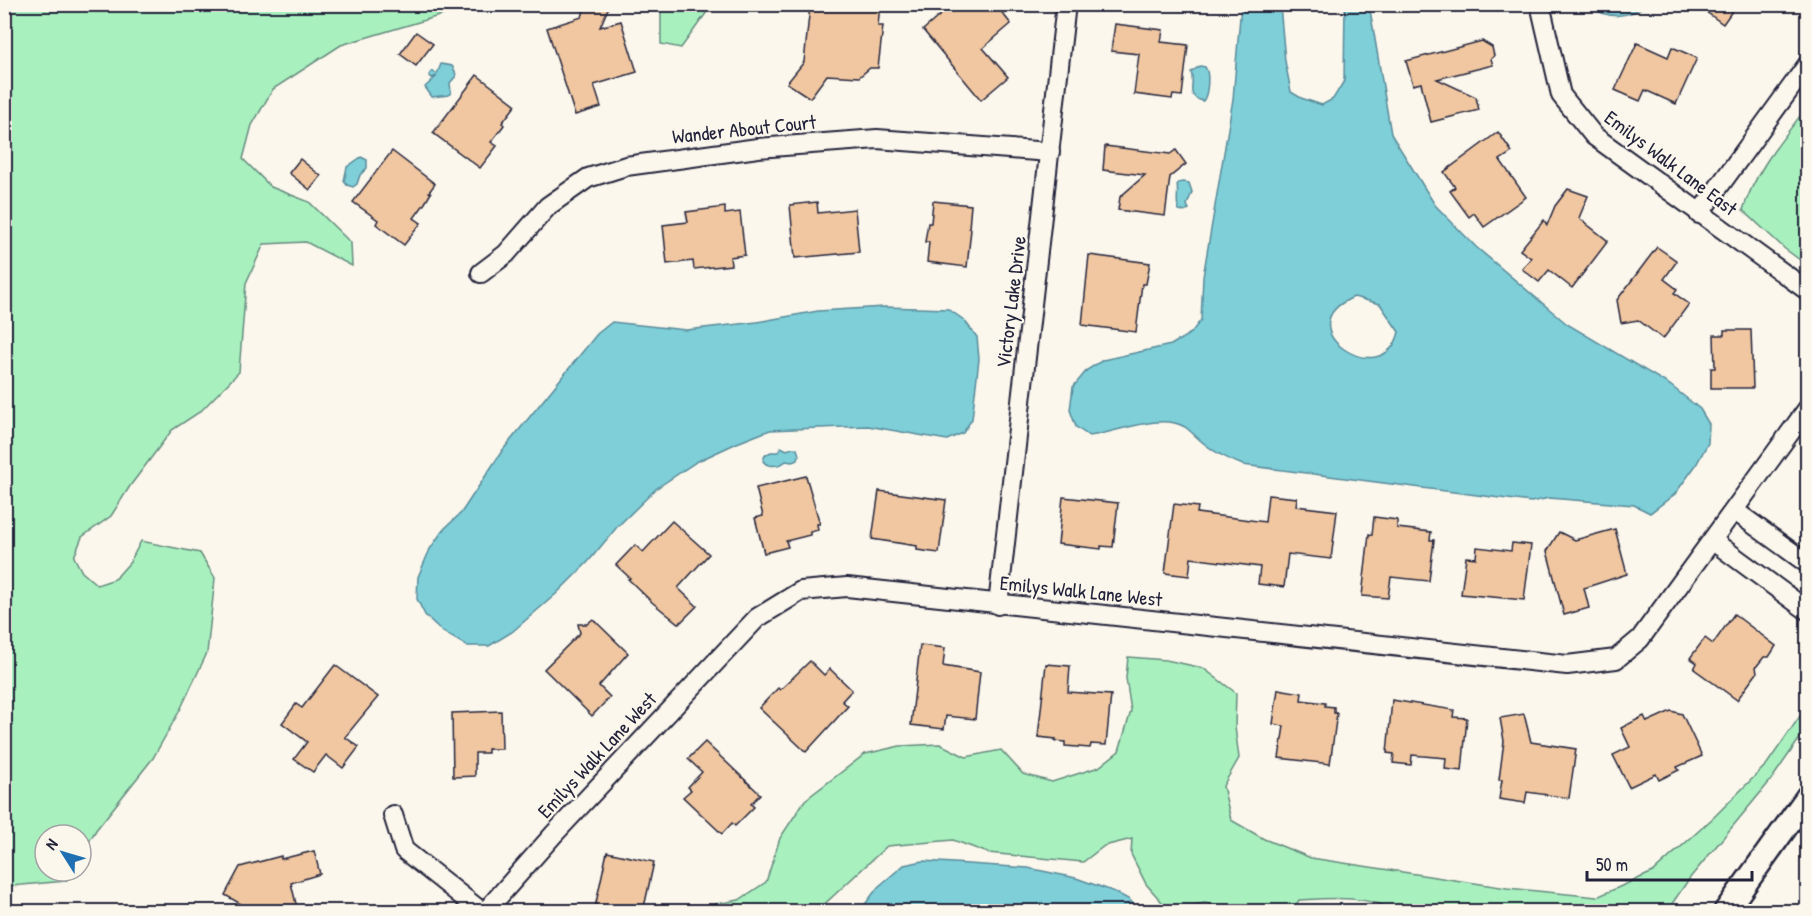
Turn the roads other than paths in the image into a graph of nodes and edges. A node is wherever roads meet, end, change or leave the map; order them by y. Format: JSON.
{"nodes":[{"id":1,"x":1066,"y":4,"type":"edge"},
{"id":2,"x":1540,"y":4,"type":"edge"},
{"id":3,"x":1808,"y":64,"type":"edge"},
{"id":4,"x":1050,"y":152,"type":"junction"},
{"id":5,"x":1699,"y":214,"type":"junction"},
{"id":6,"x":481,"y":273,"type":"dead end"},
{"id":7,"x":1808,"y":291,"type":"edge"},
{"id":8,"x":1808,"y":408,"type":"edge"},
{"id":9,"x":1735,"y":511,"type":"junction"},
{"id":10,"x":1713,"y":541,"type":"junction"},
{"id":11,"x":1808,"y":564,"type":"edge"},
{"id":12,"x":998,"y":604,"type":"junction"},
{"id":13,"x":1808,"y":611,"type":"edge"},
{"id":14,"x":1808,"y":796,"type":"edge"},
{"id":15,"x":393,"y":815,"type":"dead end"},
{"id":16,"x":484,"y":912,"type":"edge"},
{"id":17,"x":1725,"y":912,"type":"edge"}],
"edges":[{"from":1,"to":4,"type":"street","name":"Victory Lake Drive"},
{"from":2,"to":5,"type":"street","name":"Emilys Walk Lane East"},
{"from":3,"to":5,"type":"street"},
{"from":4,"to":6,"type":"street","name":"Wander About Court"},
{"from":4,"to":12,"type":"street","name":"Victory Lake Drive"},
{"from":5,"to":7,"type":"street","name":"Emilys Walk Lane East"},
{"from":8,"to":9,"type":"street"},
{"from":9,"to":10,"type":"street","name":"Emilys Walk Lane West"},
{"from":9,"to":11,"type":"street"},
{"from":10,"to":12,"type":"street","name":"Emilys Walk Lane West"},
{"from":10,"to":13,"type":"street"},
{"from":12,"to":16,"type":"street","name":"Emilys Walk Lane West"},
{"from":14,"to":17,"type":"street"},
{"from":15,"to":16,"type":"street"}]}
